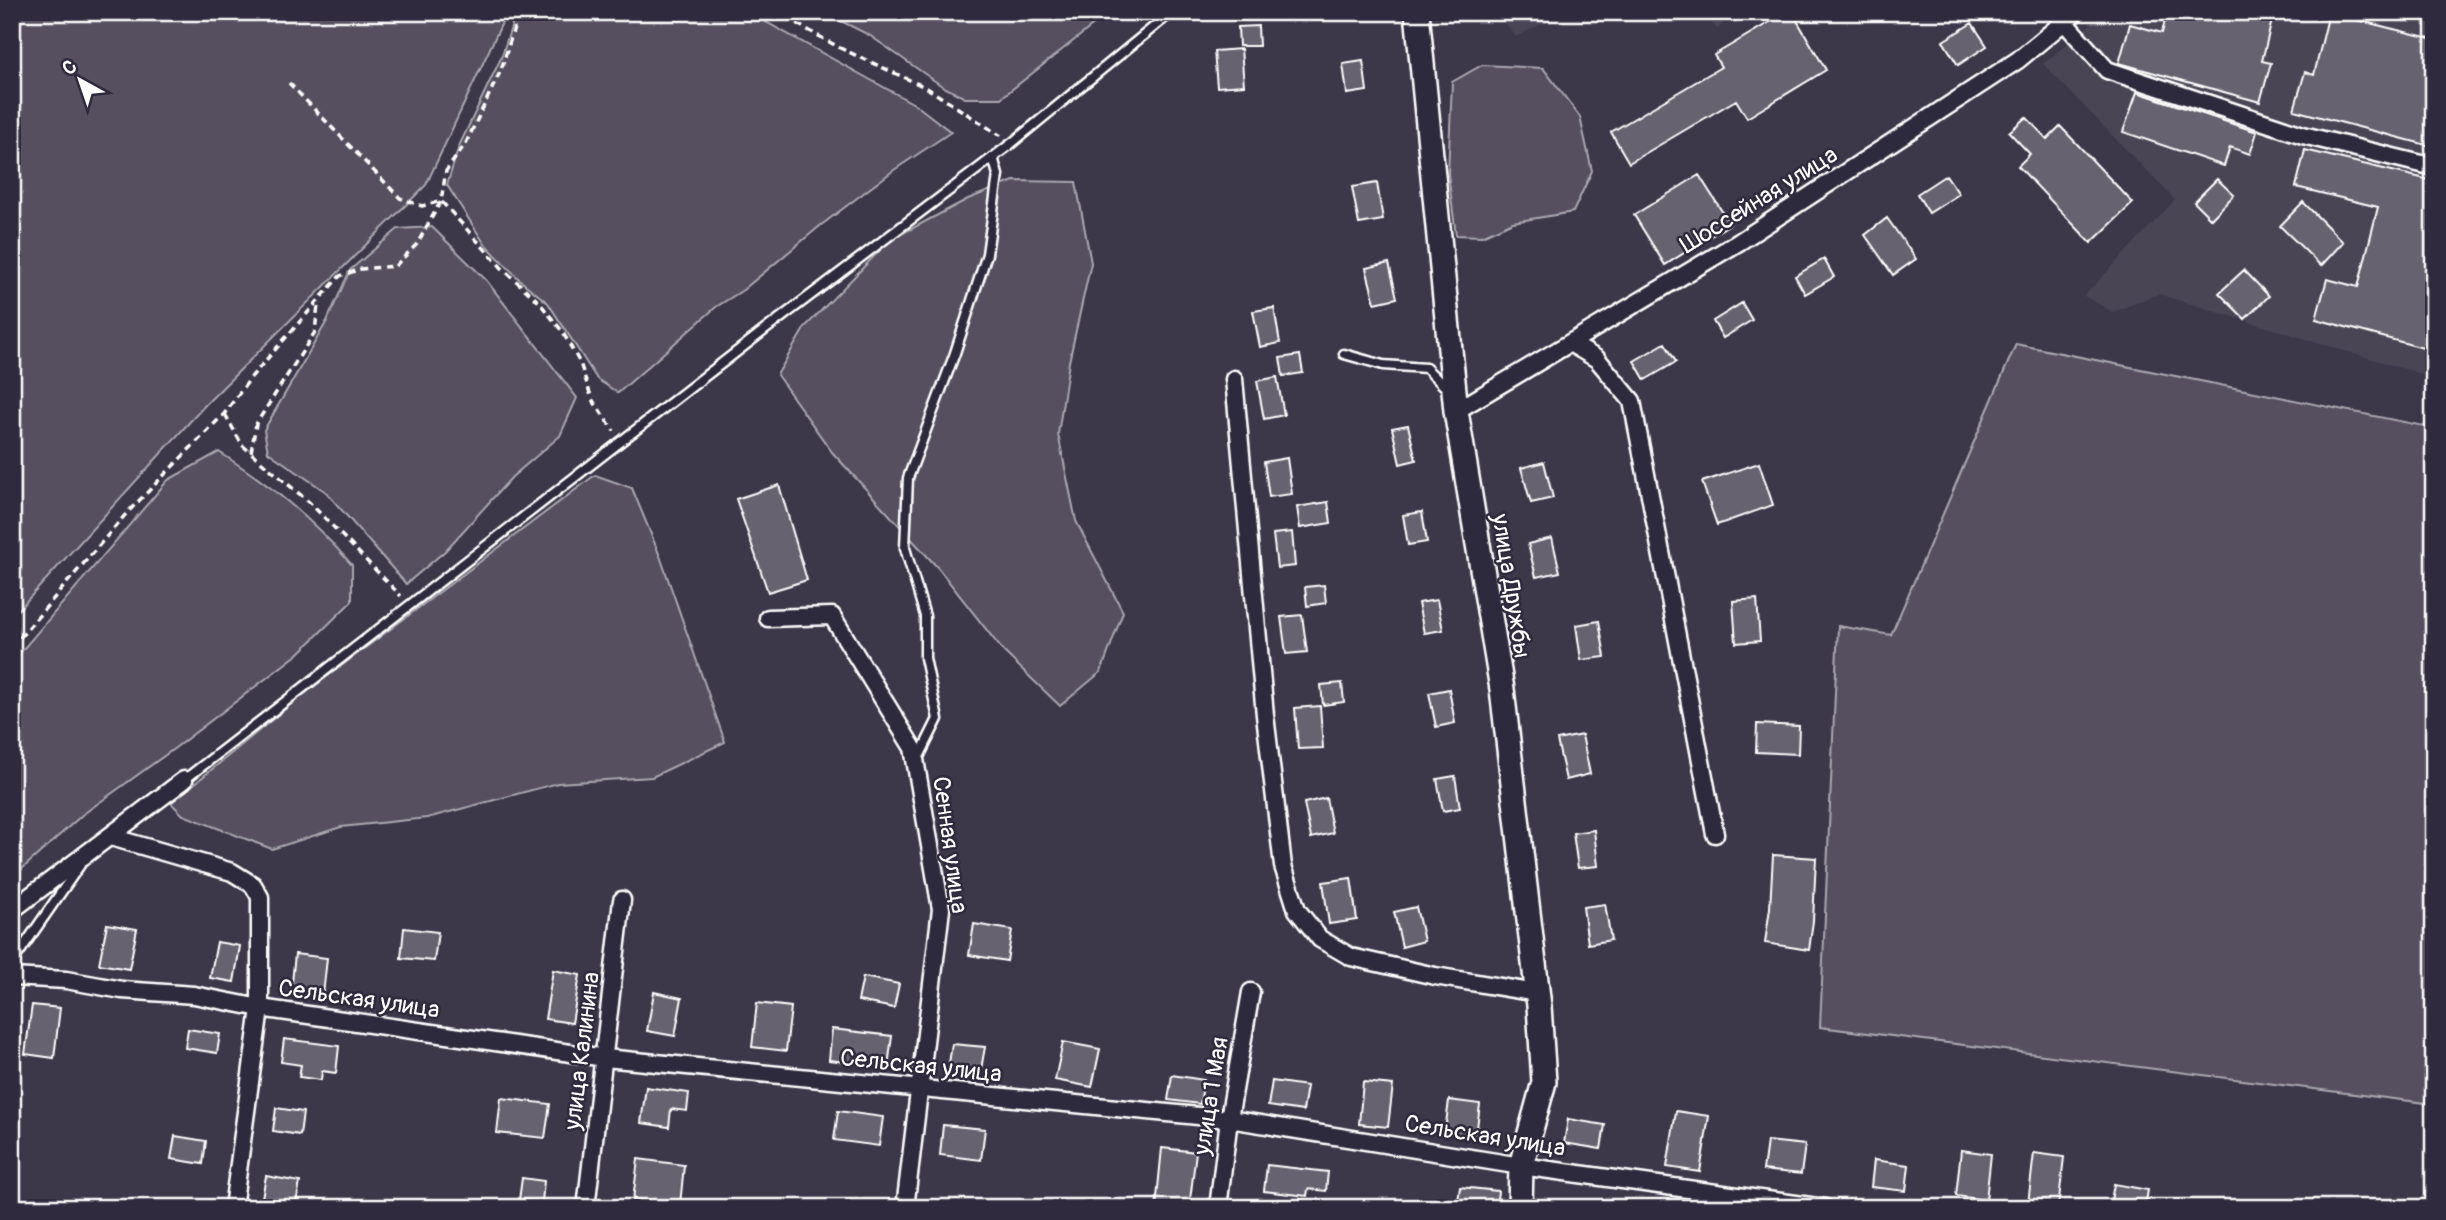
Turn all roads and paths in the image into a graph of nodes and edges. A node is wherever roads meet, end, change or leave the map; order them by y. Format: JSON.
{"nodes":[{"id":1,"x":519,"y":12,"type":"edge"},
{"id":2,"x":776,"y":12,"type":"edge"},
{"id":3,"x":1172,"y":12,"type":"edge"},
{"id":4,"x":1417,"y":12,"type":"edge"},
{"id":5,"x":2066,"y":16,"type":"edge"},
{"id":6,"x":289,"y":83,"type":"dead end"},
{"id":7,"x":1012,"y":143,"type":"junction"},
{"id":8,"x":992,"y":157,"type":"junction"},
{"id":9,"x":2434,"y":167,"type":"edge"},
{"id":10,"x":441,"y":201,"type":"junction"},
{"id":11,"x":318,"y":303,"type":"junction"},
{"id":12,"x":1570,"y":343,"type":"junction"},
{"id":13,"x":1344,"y":354,"type":"dead end"},
{"id":14,"x":1234,"y":379,"type":"dead end"},
{"id":15,"x":1455,"y":404,"type":"junction"},
{"id":16,"x":224,"y":414,"type":"junction"},
{"id":17,"x":621,"y":442,"type":"junction"},
{"id":18,"x":251,"y":453,"type":"junction"},
{"id":19,"x":410,"y":606,"type":"junction"},
{"id":20,"x":768,"y":618,"type":"dead end"},
{"id":21,"x":12,"y":647,"type":"edge"},
{"id":22,"x":915,"y":764,"type":"junction"},
{"id":23,"x":184,"y":780,"type":"joint"},
{"id":24,"x":1716,"y":834,"type":"dead end"},
{"id":25,"x":111,"y":836,"type":"junction"},
{"id":26,"x":88,"y":854,"type":"junction"},
{"id":27,"x":622,"y":900,"type":"dead end"},
{"id":28,"x":12,"y":910,"type":"edge"},
{"id":29,"x":12,"y":963,"type":"edge"},
{"id":30,"x":12,"y":977,"type":"edge"},
{"id":31,"x":1251,"y":992,"type":"dead end"},
{"id":32,"x":1537,"y":993,"type":"junction"},
{"id":33,"x":260,"y":1008,"type":"junction"},
{"id":34,"x":605,"y":1058,"type":"junction"},
{"id":35,"x":920,"y":1088,"type":"junction"},
{"id":36,"x":1229,"y":1119,"type":"junction"},
{"id":37,"x":1521,"y":1166,"type":"junction"},
{"id":38,"x":233,"y":1208,"type":"edge"},
{"id":39,"x":586,"y":1208,"type":"edge"},
{"id":40,"x":905,"y":1208,"type":"edge"},
{"id":41,"x":1218,"y":1208,"type":"edge"},
{"id":42,"x":1520,"y":1208,"type":"edge"},
{"id":43,"x":1825,"y":1208,"type":"edge"}],
"edges":[{"from":1,"to":10,"type":"path"},
{"from":2,"to":7,"type":"path"},
{"from":3,"to":7,"type":"lane"},
{"from":4,"to":15,"type":"street","name":"улица Дружбы"},
{"from":5,"to":9,"type":"street"},
{"from":5,"to":12,"type":"street","name":"Шоссейная улица"},
{"from":6,"to":10,"type":"path"},
{"from":7,"to":8,"type":"lane"},
{"from":8,"to":17,"type":"lane"},
{"from":8,"to":22,"type":"lane"},
{"from":10,"to":11,"type":"path"},
{"from":10,"to":17,"type":"path"},
{"from":11,"to":16,"type":"path"},
{"from":11,"to":18,"type":"path"},
{"from":12,"to":15,"type":"street","name":"Шоссейная улица"},
{"from":12,"to":24,"type":"street"},
{"from":13,"to":15,"type":"lane"},
{"from":14,"to":32,"type":"street"},
{"from":15,"to":32,"type":"street","name":"улица Дружбы"},
{"from":16,"to":18,"type":"path"},
{"from":16,"to":21,"type":"path"},
{"from":17,"to":19,"type":"lane"},
{"from":18,"to":19,"type":"path"},
{"from":19,"to":23,"type":"lane"},
{"from":20,"to":22,"type":"street","name":"Сенная улица"},
{"from":22,"to":35,"type":"street","name":"Сенная улица"},
{"from":23,"to":25,"type":"street"},
{"from":25,"to":26,"type":"street"},
{"from":25,"to":33,"type":"street"},
{"from":26,"to":28,"type":"street"},
{"from":26,"to":29,"type":"lane"},
{"from":27,"to":34,"type":"street","name":"улица Калинина"},
{"from":30,"to":33,"type":"street","name":"Сельская улица"},
{"from":31,"to":36,"type":"street","name":"улица 1 Мая"},
{"from":32,"to":37,"type":"street","name":"улица Дружбы"},
{"from":33,"to":34,"type":"street","name":"Сельская улица"},
{"from":33,"to":38,"type":"street"},
{"from":34,"to":35,"type":"street","name":"Сельская улица"},
{"from":34,"to":39,"type":"street","name":"улица Калинина"},
{"from":35,"to":36,"type":"street","name":"Сельская улица"},
{"from":35,"to":40,"type":"street","name":"Сенная улица"},
{"from":36,"to":37,"type":"street","name":"Сельская улица"},
{"from":36,"to":41,"type":"street","name":"улица 1 Мая"},
{"from":37,"to":42,"type":"street","name":"улица Дружбы"},
{"from":37,"to":43,"type":"street","name":"Сельская улица"}]}
